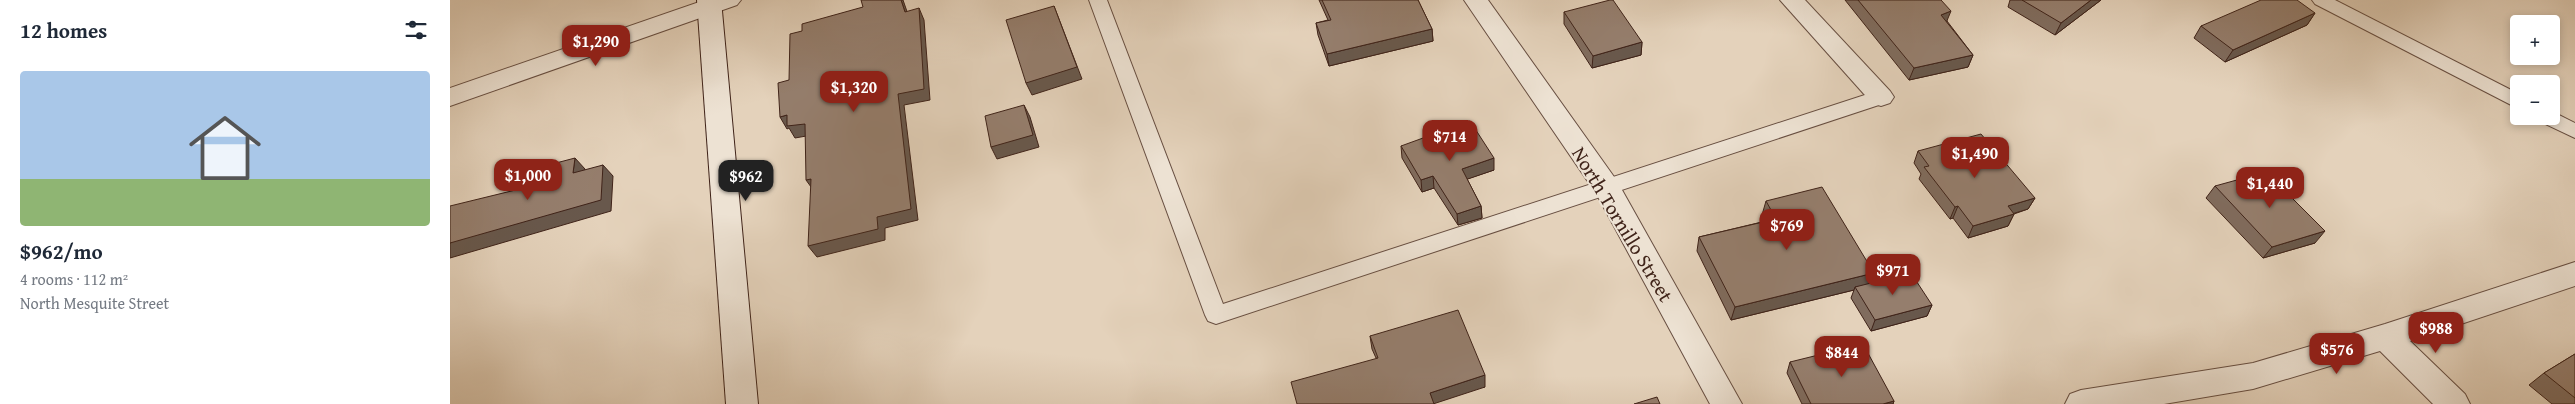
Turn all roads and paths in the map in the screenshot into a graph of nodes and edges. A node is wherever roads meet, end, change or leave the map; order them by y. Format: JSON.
{"nodes":[{"id":1,"x":1098,"y":0,"type":"edge"},
{"id":2,"x":1476,"y":0,"type":"edge"},
{"id":3,"x":1792,"y":0,"type":"edge"},
{"id":4,"x":2320,"y":0,"type":"edge"},
{"id":5,"x":716,"y":2,"type":"edge"},
{"id":6,"x":450,"y":97,"type":"edge"},
{"id":7,"x":1881,"y":97,"type":"joint"},
{"id":8,"x":2510,"y":97,"type":"edge"},
{"id":9,"x":2560,"y":123,"type":"edge"},
{"id":10,"x":2575,"y":131,"type":"edge"},
{"id":11,"x":1608,"y":188,"type":"junction"},
{"id":12,"x":2575,"y":274,"type":"edge"},
{"id":13,"x":2385,"y":337,"type":"junction"},
{"id":14,"x":742,"y":404,"type":"edge"},
{"id":15,"x":1726,"y":404,"type":"edge"},
{"id":16,"x":2081,"y":404,"type":"edge"},
{"id":17,"x":2454,"y":404,"type":"edge"}],
"edges":[{"from":1,"to":11,"type":"lane"},
{"from":2,"to":11,"type":"street","name":"North Tornillo Street"},
{"from":3,"to":7,"type":"street"},
{"from":4,"to":8,"type":"lane"},
{"from":5,"to":6,"type":"street"},
{"from":5,"to":14,"type":"street"},
{"from":7,"to":11,"type":"lane"},
{"from":9,"to":10,"type":"lane"},
{"from":11,"to":15,"type":"street","name":"North Tornillo Street"},
{"from":12,"to":13,"type":"street"},
{"from":13,"to":16,"type":"street"},
{"from":13,"to":17,"type":"street"}]}
